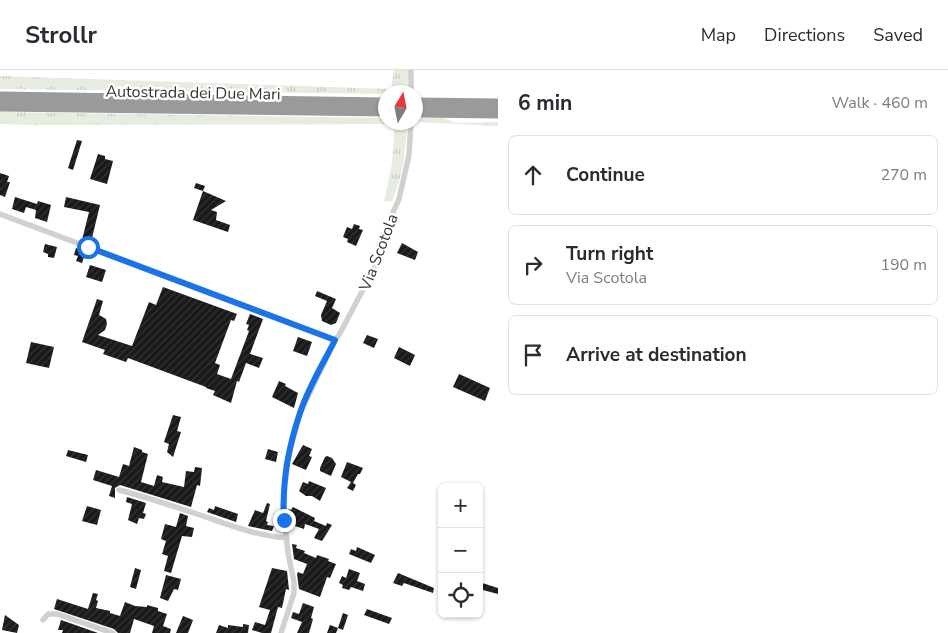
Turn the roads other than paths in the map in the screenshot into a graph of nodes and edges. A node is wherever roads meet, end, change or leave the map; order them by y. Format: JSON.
{"nodes":[{"id":1,"x":412,"y":70,"type":"edge"},
{"id":2,"x":411,"y":85,"type":"edge"},
{"id":3,"x":0,"y":97,"type":"edge"},
{"id":4,"x":378,"y":102,"type":"edge"},
{"id":5,"x":423,"y":103,"type":"edge"},
{"id":6,"x":498,"y":104,"type":"edge"},
{"id":7,"x":0,"y":106,"type":"edge"},
{"id":8,"x":378,"y":111,"type":"edge"},
{"id":9,"x":423,"y":112,"type":"edge"},
{"id":10,"x":498,"y":113,"type":"edge"},
{"id":11,"x":411,"y":130,"type":"edge"},
{"id":12,"x":0,"y":214,"type":"edge"},
{"id":13,"x":335,"y":340,"type":"junction"},
{"id":14,"x":119,"y":490,"type":"dead end"},
{"id":15,"x":286,"y":538,"type":"junction"},
{"id":16,"x":43,"y":620,"type":"dead end"},
{"id":17,"x":113,"y":633,"type":"edge"},
{"id":18,"x":281,"y":633,"type":"edge"}],
"edges":[{"from":1,"to":2,"type":"street"},
{"from":3,"to":4,"type":"highway","name":"Autostrada dei Due Mari"},
{"from":5,"to":6,"type":"highway"},
{"from":7,"to":8,"type":"highway","name":"Autostrada dei Due Mari"},
{"from":9,"to":10,"type":"highway"},
{"from":11,"to":13,"type":"street","name":"Via Scotola"},
{"from":12,"to":13,"type":"street"},
{"from":13,"to":15,"type":"street","name":"Via Scotola"},
{"from":14,"to":15,"type":"street"},
{"from":15,"to":18,"type":"street","name":"Via Scotola"},
{"from":16,"to":17,"type":"street"}]}
